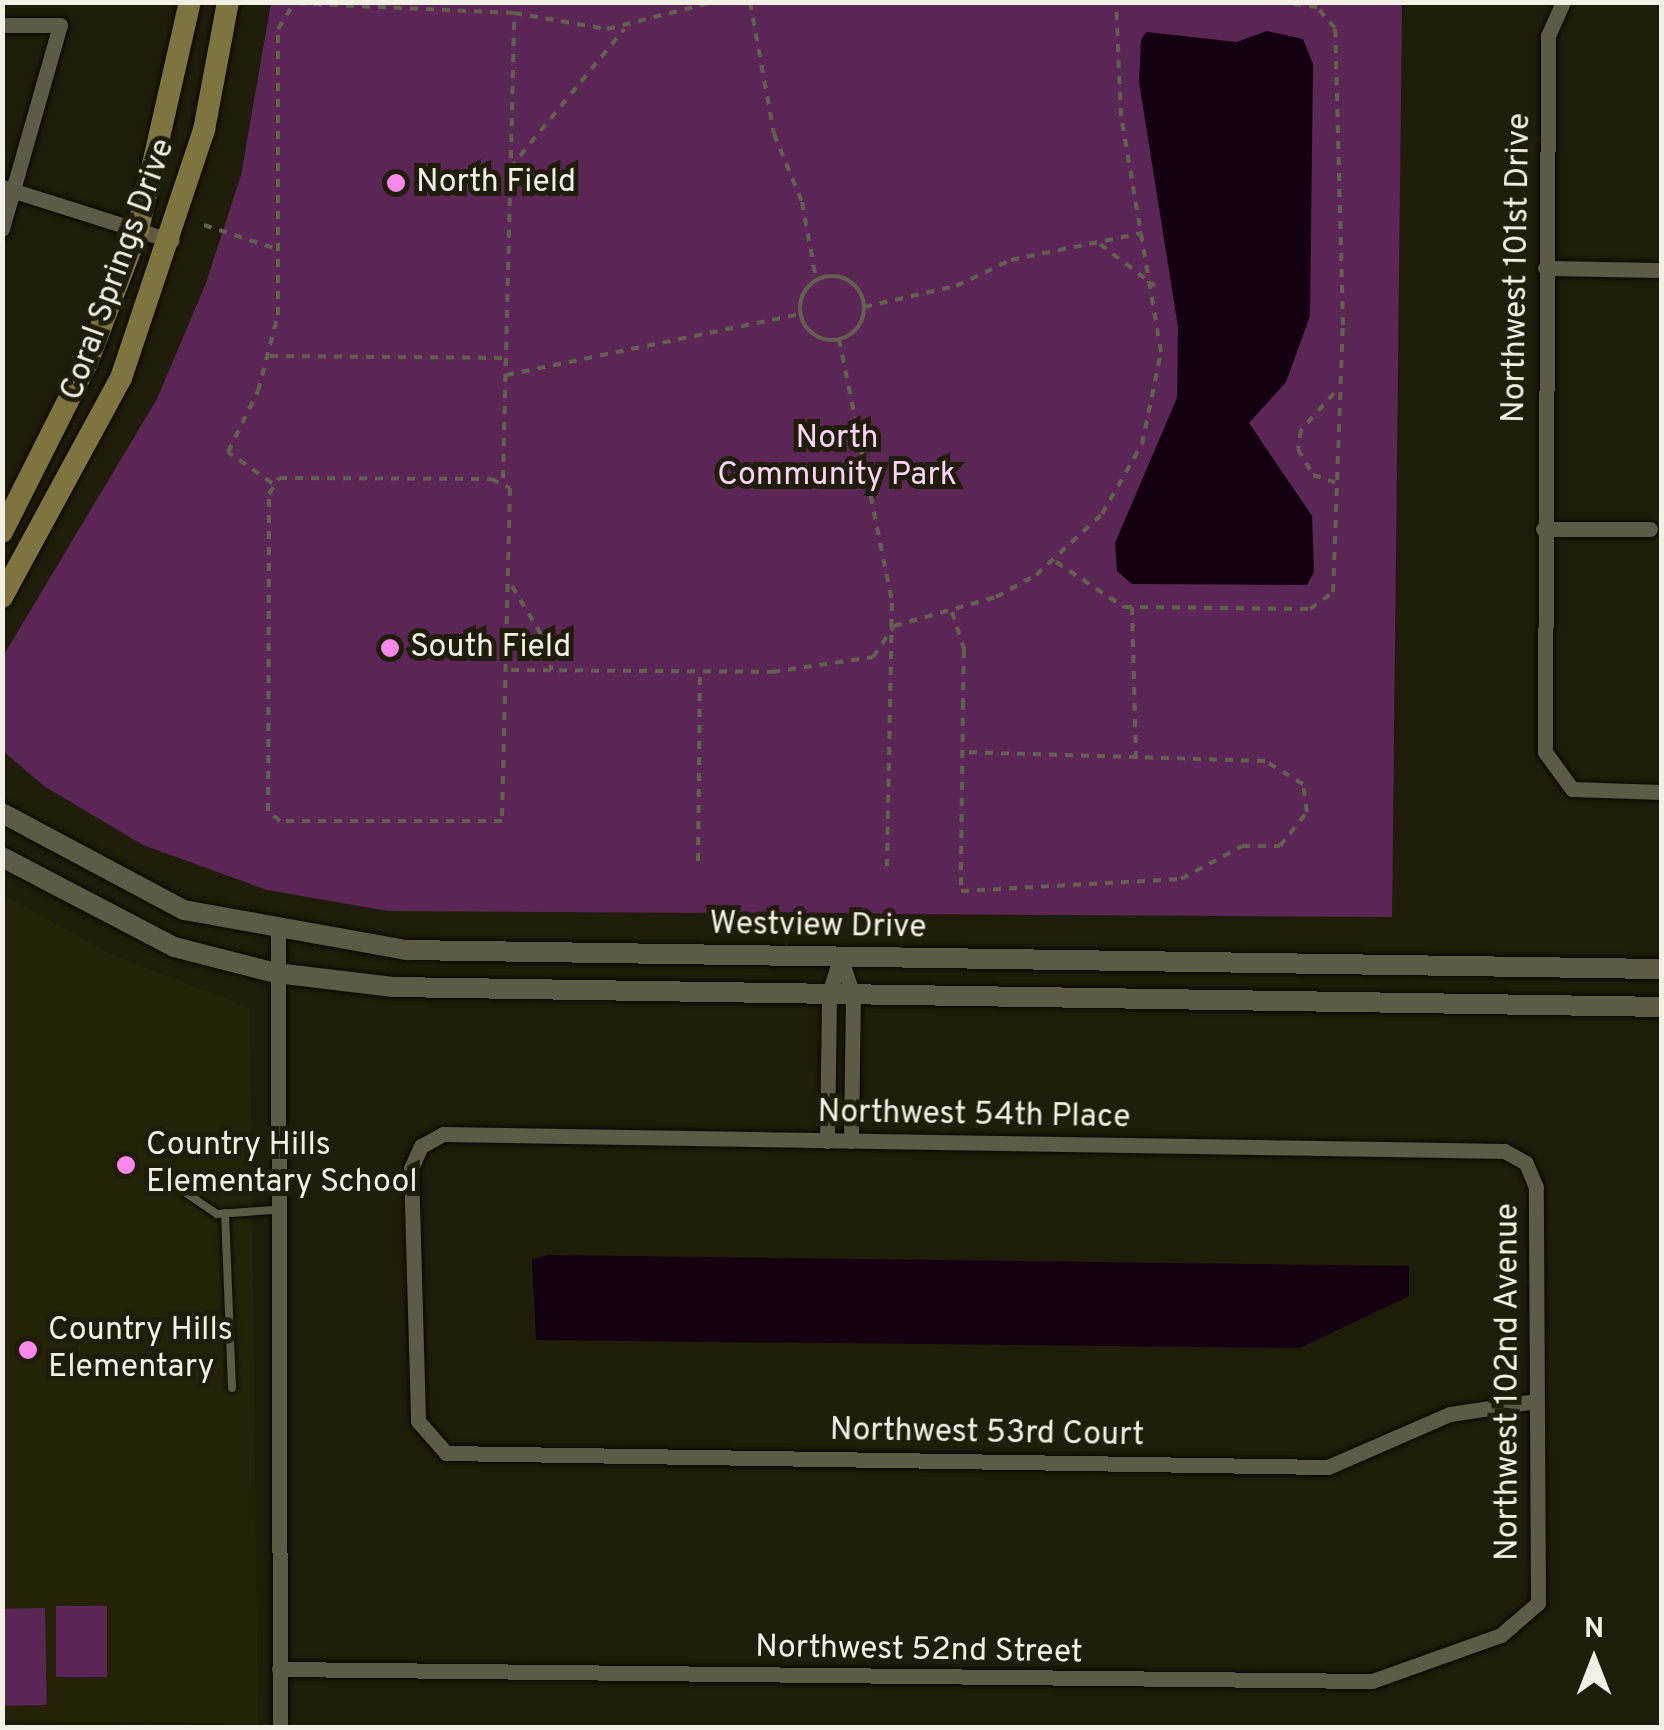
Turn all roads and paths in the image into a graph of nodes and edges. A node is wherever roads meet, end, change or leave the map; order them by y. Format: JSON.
{"nodes":[{"id":1,"x":190,"y":2,"type":"edge"},
{"id":2,"x":228,"y":2,"type":"edge"},
{"id":3,"x":266,"y":2,"type":"edge"},
{"id":4,"x":714,"y":2,"type":"edge"},
{"id":5,"x":750,"y":2,"type":"edge"},
{"id":6,"x":1116,"y":2,"type":"edge"},
{"id":7,"x":1279,"y":2,"type":"edge"},
{"id":8,"x":1559,"y":6,"type":"edge"},
{"id":9,"x":292,"y":8,"type":"junction"},
{"id":10,"x":514,"y":13,"type":"junction"},
{"id":11,"x":2,"y":24,"type":"edge"},
{"id":12,"x":624,"y":29,"type":"junction"},
{"id":13,"x":510,"y":168,"type":"junction"},
{"id":14,"x":10,"y":188,"type":"edge"},
{"id":15,"x":204,"y":225,"type":"dead end"},
{"id":16,"x":2,"y":229,"type":"edge"},
{"id":17,"x":138,"y":230,"type":"junction"},
{"id":18,"x":1142,"y":233,"type":"junction"},
{"id":19,"x":172,"y":241,"type":"junction"},
{"id":20,"x":1095,"y":242,"type":"junction"},
{"id":21,"x":277,"y":248,"type":"junction"},
{"id":22,"x":1545,"y":268,"type":"junction"},
{"id":23,"x":1662,"y":270,"type":"edge"},
{"id":24,"x":816,"y":279,"type":"junction"},
{"id":25,"x":1156,"y":287,"type":"junction"},
{"id":26,"x":864,"y":307,"type":"junction"},
{"id":27,"x":800,"y":314,"type":"junction"},
{"id":28,"x":839,"y":340,"type":"junction"},
{"id":29,"x":270,"y":356,"type":"junction"},
{"id":30,"x":506,"y":358,"type":"junction"},
{"id":31,"x":506,"y":374,"type":"junction"},
{"id":32,"x":1334,"y":393,"type":"junction"},
{"id":33,"x":503,"y":480,"type":"junction"},
{"id":34,"x":272,"y":482,"type":"junction"},
{"id":35,"x":1335,"y":482,"type":"junction"},
{"id":36,"x":1543,"y":529,"type":"junction"},
{"id":37,"x":1650,"y":529,"type":"dead end"},
{"id":38,"x":2,"y":532,"type":"edge"},
{"id":39,"x":1055,"y":562,"type":"junction"},
{"id":40,"x":510,"y":582,"type":"junction"},
{"id":41,"x":2,"y":597,"type":"edge"},
{"id":42,"x":1132,"y":608,"type":"junction"},
{"id":43,"x":952,"y":612,"type":"junction"},
{"id":44,"x":894,"y":626,"type":"junction"},
{"id":45,"x":511,"y":670,"type":"junction"},
{"id":46,"x":551,"y":670,"type":"junction"},
{"id":47,"x":700,"y":672,"type":"junction"},
{"id":48,"x":962,"y":752,"type":"junction"},
{"id":49,"x":1136,"y":762,"type":"junction"},
{"id":50,"x":1662,"y":792,"type":"edge"},
{"id":51,"x":2,"y":813,"type":"edge"},
{"id":52,"x":2,"y":857,"type":"edge"},
{"id":53,"x":698,"y":861,"type":"dead end"},
{"id":54,"x":888,"y":866,"type":"dead end"},
{"id":55,"x":278,"y":933,"type":"junction"},
{"id":56,"x":840,"y":957,"type":"junction"},
{"id":57,"x":1662,"y":969,"type":"edge"},
{"id":58,"x":276,"y":973,"type":"junction"},
{"id":59,"x":828,"y":994,"type":"junction"},
{"id":60,"x":853,"y":994,"type":"junction"},
{"id":61,"x":1662,"y":1007,"type":"edge"},
{"id":62,"x":826,"y":1141,"type":"junction"},
{"id":63,"x":851,"y":1141,"type":"junction"},
{"id":64,"x":1526,"y":1163,"type":"joint"},
{"id":65,"x":174,"y":1185,"type":"dead end"},
{"id":66,"x":273,"y":1210,"type":"junction"},
{"id":67,"x":224,"y":1213,"type":"junction"},
{"id":68,"x":232,"y":1388,"type":"dead end"},
{"id":69,"x":1536,"y":1401,"type":"junction"},
{"id":70,"x":428,"y":1440,"type":"joint"},
{"id":71,"x":1538,"y":1603,"type":"joint"},
{"id":72,"x":279,"y":1669,"type":"junction"},
{"id":73,"x":280,"y":1728,"type":"edge"}],
"edges":[{"from":1,"to":17,"type":"main road","name":"Coral Springs Drive"},
{"from":2,"to":19,"type":"main road","name":"Coral Springs Drive"},
{"from":3,"to":9,"type":"path"},
{"from":4,"to":12,"type":"path"},
{"from":5,"to":24,"type":"path"},
{"from":6,"to":18,"type":"path"},
{"from":7,"to":32,"type":"path"},
{"from":8,"to":22,"type":"street","name":"Northwest 101st Drive"},
{"from":9,"to":10,"type":"path"},
{"from":9,"to":21,"type":"path"},
{"from":10,"to":12,"type":"path"},
{"from":10,"to":13,"type":"path"},
{"from":11,"to":14,"type":"street"},
{"from":12,"to":13,"type":"path"},
{"from":13,"to":30,"type":"path"},
{"from":14,"to":16,"type":"street"},
{"from":14,"to":17,"type":"street"},
{"from":15,"to":21,"type":"path"},
{"from":17,"to":19,"type":"street"},
{"from":17,"to":38,"type":"main road","name":"Coral Springs Drive"},
{"from":18,"to":20,"type":"path"},
{"from":18,"to":25,"type":"path"},
{"from":19,"to":41,"type":"main road","name":"Coral Springs Drive"},
{"from":20,"to":25,"type":"path"},
{"from":20,"to":26,"type":"path"},
{"from":21,"to":29,"type":"path"},
{"from":22,"to":23,"type":"street"},
{"from":22,"to":36,"type":"street","name":"Northwest 101st Drive"},
{"from":24,"to":26,"type":"path"},
{"from":24,"to":27,"type":"path"},
{"from":25,"to":39,"type":"path"},
{"from":26,"to":28,"type":"path"},
{"from":27,"to":28,"type":"path"},
{"from":27,"to":31,"type":"path"},
{"from":28,"to":44,"type":"path"},
{"from":29,"to":30,"type":"path"},
{"from":29,"to":34,"type":"path"},
{"from":30,"to":31,"type":"path"},
{"from":31,"to":33,"type":"path"},
{"from":32,"to":35,"type":"path"},
{"from":32,"to":35,"type":"path"},
{"from":33,"to":34,"type":"path"},
{"from":33,"to":40,"type":"path"},
{"from":34,"to":45,"type":"path"},
{"from":35,"to":42,"type":"path"},
{"from":36,"to":37,"type":"street"},
{"from":36,"to":50,"type":"street","name":"Northwest 101st Drive"},
{"from":39,"to":42,"type":"path"},
{"from":39,"to":43,"type":"path"},
{"from":40,"to":45,"type":"path"},
{"from":40,"to":46,"type":"path"},
{"from":42,"to":49,"type":"path"},
{"from":43,"to":44,"type":"path"},
{"from":43,"to":48,"type":"path"},
{"from":44,"to":47,"type":"path"},
{"from":44,"to":54,"type":"path"},
{"from":45,"to":46,"type":"path"},
{"from":46,"to":47,"type":"path"},
{"from":47,"to":53,"type":"path"},
{"from":48,"to":49,"type":"path"},
{"from":48,"to":49,"type":"path"},
{"from":51,"to":55,"type":"street","name":"Westview Drive"},
{"from":52,"to":58,"type":"street","name":"Westview Drive"},
{"from":55,"to":56,"type":"street","name":"Westview Drive"},
{"from":55,"to":58,"type":"street"},
{"from":56,"to":57,"type":"street","name":"Westview Drive"},
{"from":56,"to":59,"type":"street"},
{"from":56,"to":60,"type":"street"},
{"from":58,"to":59,"type":"street","name":"Westview Drive"},
{"from":58,"to":66,"type":"street"},
{"from":59,"to":60,"type":"street","name":"Westview Drive"},
{"from":59,"to":62,"type":"street"},
{"from":60,"to":61,"type":"street","name":"Westview Drive"},
{"from":60,"to":63,"type":"street"},
{"from":62,"to":63,"type":"street","name":"Northwest 54th Place"},
{"from":62,"to":70,"type":"street","name":"Northwest 54th Place"},
{"from":63,"to":64,"type":"street","name":"Northwest 54th Place"},
{"from":64,"to":69,"type":"street","name":"Northwest 102nd Avenue"},
{"from":65,"to":67,"type":"lane"},
{"from":66,"to":67,"type":"lane"},
{"from":66,"to":72,"type":"street"},
{"from":67,"to":68,"type":"lane"},
{"from":69,"to":70,"type":"street","name":"Northwest 53rd Court"},
{"from":69,"to":71,"type":"street","name":"Northwest 102nd Avenue"},
{"from":71,"to":72,"type":"street","name":"Northwest 52nd Street"},
{"from":72,"to":73,"type":"street"}]}
